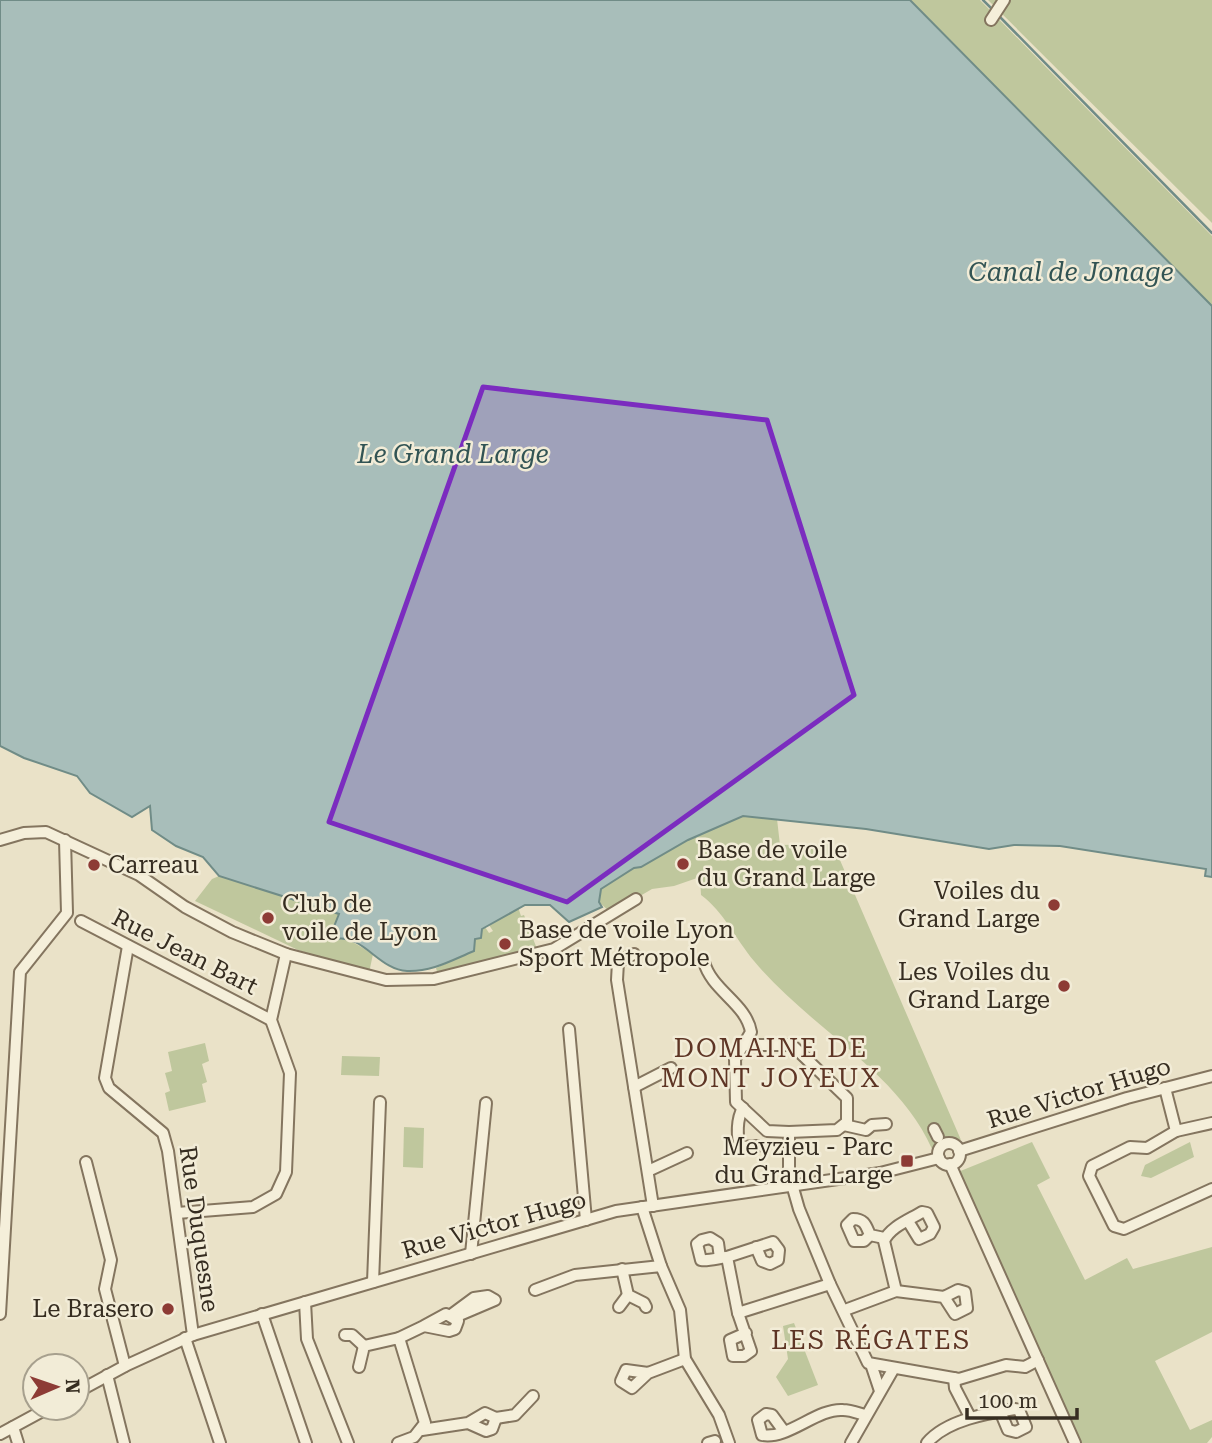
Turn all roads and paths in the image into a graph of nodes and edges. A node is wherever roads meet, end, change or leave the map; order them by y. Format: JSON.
{"nodes":[{"id":1,"x":1002,"y":5,"type":"edge"},
{"id":2,"x":991,"y":20,"type":"dead end"},
{"id":3,"x":0,"y":840,"type":"edge"},
{"id":4,"x":65,"y":840,"type":"junction"},
{"id":5,"x":636,"y":899,"type":"dead end"},
{"id":6,"x":81,"y":921,"type":"dead end"},
{"id":7,"x":128,"y":946,"type":"junction"},
{"id":8,"x":286,"y":954,"type":"junction"},
{"id":9,"x":634,"y":954,"type":"dead end"},
{"id":10,"x":705,"y":962,"type":"dead end"},
{"id":11,"x":271,"y":1020,"type":"junction"},
{"id":12,"x":569,"y":1030,"type":"dead end"},
{"id":13,"x":746,"y":1045,"type":"junction"},
{"id":14,"x":671,"y":1068,"type":"dead end"},
{"id":15,"x":1212,"y":1076,"type":"edge"},
{"id":16,"x":634,"y":1087,"type":"junction"},
{"id":17,"x":1165,"y":1088,"type":"junction"},
{"id":18,"x":380,"y":1102,"type":"dead end"},
{"id":19,"x":486,"y":1103,"type":"dead end"},
{"id":20,"x":743,"y":1108,"type":"junction"},
{"id":21,"x":1212,"y":1123,"type":"edge"},
{"id":22,"x":886,"y":1124,"type":"dead end"},
{"id":23,"x":844,"y":1125,"type":"junction"},
{"id":24,"x":1176,"y":1131,"type":"junction"},
{"id":25,"x":789,"y":1132,"type":"junction"},
{"id":26,"x":757,"y":1146,"type":"dead end"},
{"id":27,"x":959,"y":1151,"type":"junction"},
{"id":28,"x":687,"y":1153,"type":"dead end"},
{"id":29,"x":939,"y":1158,"type":"junction"},
{"id":30,"x":86,"y":1162,"type":"dead end"},
{"id":31,"x":950,"y":1164,"type":"junction"},
{"id":32,"x":648,"y":1171,"type":"junction"},
{"id":33,"x":792,"y":1186,"type":"junction"},
{"id":34,"x":1212,"y":1189,"type":"edge"},
{"id":35,"x":648,"y":1207,"type":"junction"},
{"id":36,"x":2,"y":1209,"type":"edge"},
{"id":37,"x":177,"y":1213,"type":"junction"},
{"id":38,"x":586,"y":1220,"type":"junction"},
{"id":39,"x":908,"y":1221,"type":"dead end"},
{"id":40,"x":870,"y":1235,"type":"dead end"},
{"id":41,"x":884,"y":1238,"type":"junction"},
{"id":42,"x":756,"y":1247,"type":"dead end"},
{"id":43,"x":471,"y":1254,"type":"junction"},
{"id":44,"x":661,"y":1266,"type":"junction"},
{"id":45,"x":622,"y":1269,"type":"junction"},
{"id":46,"x":373,"y":1282,"type":"junction"},
{"id":47,"x":830,"y":1284,"type":"junction"},
{"id":48,"x":534,"y":1290,"type":"dead end"},
{"id":49,"x":896,"y":1291,"type":"junction"},
{"id":50,"x":628,"y":1295,"type":"junction"},
{"id":51,"x":944,"y":1297,"type":"dead end"},
{"id":52,"x":305,"y":1302,"type":"junction"},
{"id":53,"x":619,"y":1307,"type":"dead end"},
{"id":54,"x":646,"y":1307,"type":"dead end"},
{"id":55,"x":845,"y":1310,"type":"junction"},
{"id":56,"x":737,"y":1313,"type":"junction"},
{"id":57,"x":0,"y":1314,"type":"edge"},
{"id":58,"x":262,"y":1314,"type":"junction"},
{"id":59,"x":424,"y":1326,"type":"junction"},
{"id":60,"x":746,"y":1333,"type":"dead end"},
{"id":61,"x":345,"y":1335,"type":"dead end"},
{"id":62,"x":189,"y":1337,"type":"junction"},
{"id":63,"x":399,"y":1338,"type":"junction"},
{"id":64,"x":364,"y":1346,"type":"junction"},
{"id":65,"x":685,"y":1359,"type":"junction"},
{"id":66,"x":1038,"y":1360,"type":"junction"},
{"id":67,"x":871,"y":1364,"type":"junction"},
{"id":68,"x":125,"y":1366,"type":"junction"},
{"id":69,"x":359,"y":1367,"type":"dead end"},
{"id":70,"x":894,"y":1368,"type":"junction"},
{"id":71,"x":648,"y":1373,"type":"dead end"},
{"id":72,"x":107,"y":1375,"type":"junction"},
{"id":73,"x":954,"y":1378,"type":"junction"},
{"id":74,"x":91,"y":1384,"type":"edge"},
{"id":75,"x":880,"y":1391,"type":"junction"},
{"id":76,"x":533,"y":1396,"type":"dead end"},
{"id":77,"x":1000,"y":1411,"type":"dead end"},
{"id":78,"x":865,"y":1415,"type":"junction"},
{"id":79,"x":970,"y":1417,"type":"junction"},
{"id":80,"x":22,"y":1422,"type":"edge"},
{"id":81,"x":13,"y":1427,"type":"junction"},
{"id":82,"x":422,"y":1430,"type":"junction"},
{"id":83,"x":783,"y":1430,"type":"dead end"},
{"id":84,"x":0,"y":1434,"type":"edge"},
{"id":85,"x":944,"y":1438,"type":"edge"},
{"id":86,"x":18,"y":1443,"type":"edge"},
{"id":87,"x":124,"y":1443,"type":"edge"},
{"id":88,"x":220,"y":1443,"type":"edge"},
{"id":89,"x":306,"y":1443,"type":"edge"},
{"id":90,"x":348,"y":1443,"type":"edge"},
{"id":91,"x":398,"y":1443,"type":"edge"},
{"id":92,"x":729,"y":1443,"type":"edge"},
{"id":93,"x":851,"y":1443,"type":"edge"},
{"id":94,"x":927,"y":1443,"type":"edge"},
{"id":95,"x":1075,"y":1443,"type":"edge"}],
"edges":[{"from":1,"to":2,"type":"street"},
{"from":3,"to":4,"type":"street"},
{"from":4,"to":8,"type":"street"},
{"from":4,"to":36,"type":"street"},
{"from":5,"to":8,"type":"street"},
{"from":6,"to":7,"type":"street","name":"Rue Jean Bart"},
{"from":7,"to":11,"type":"street","name":"Rue Jean Bart"},
{"from":7,"to":37,"type":"street","name":"Rue Duquesne"},
{"from":8,"to":11,"type":"street"},
{"from":9,"to":16,"type":"street"},
{"from":10,"to":13,"type":"street"},
{"from":11,"to":37,"type":"street"},
{"from":12,"to":38,"type":"street"},
{"from":13,"to":20,"type":"street"},
{"from":13,"to":23,"type":"street"},
{"from":14,"to":16,"type":"street"},
{"from":15,"to":17,"type":"street","name":"Rue Victor Hugo"},
{"from":16,"to":32,"type":"street"},
{"from":17,"to":24,"type":"street"},
{"from":17,"to":27,"type":"street","name":"Rue Victor Hugo"},
{"from":18,"to":46,"type":"street"},
{"from":19,"to":43,"type":"street"},
{"from":20,"to":25,"type":"street"},
{"from":20,"to":26,"type":"street"},
{"from":21,"to":24,"type":"street"},
{"from":22,"to":23,"type":"street"},
{"from":23,"to":25,"type":"street"},
{"from":24,"to":34,"type":"street"},
{"from":25,"to":33,"type":"street"},
{"from":27,"to":29,"type":"street"},
{"from":27,"to":31,"type":"street"},
{"from":28,"to":32,"type":"street"},
{"from":29,"to":31,"type":"street"},
{"from":29,"to":33,"type":"street","name":"Rue Victor Hugo"},
{"from":30,"to":68,"type":"street"},
{"from":31,"to":66,"type":"street"},
{"from":32,"to":35,"type":"street"},
{"from":33,"to":35,"type":"street","name":"Rue Victor Hugo"},
{"from":33,"to":47,"type":"street"},
{"from":35,"to":38,"type":"street","name":"Rue Victor Hugo"},
{"from":35,"to":44,"type":"street"},
{"from":36,"to":57,"type":"street"},
{"from":37,"to":62,"type":"street","name":"Rue Duquesne"},
{"from":38,"to":43,"type":"street","name":"Rue Victor Hugo"},
{"from":39,"to":41,"type":"street"},
{"from":40,"to":41,"type":"street"},
{"from":41,"to":49,"type":"street"},
{"from":42,"to":56,"type":"street"},
{"from":43,"to":46,"type":"street","name":"Rue Victor Hugo"},
{"from":44,"to":45,"type":"street"},
{"from":44,"to":65,"type":"street"},
{"from":45,"to":48,"type":"street"},
{"from":45,"to":50,"type":"street"},
{"from":46,"to":52,"type":"street","name":"Rue Victor Hugo"},
{"from":47,"to":55,"type":"street"},
{"from":47,"to":56,"type":"street"},
{"from":49,"to":51,"type":"street"},
{"from":49,"to":55,"type":"street"},
{"from":50,"to":53,"type":"street"},
{"from":50,"to":54,"type":"street"},
{"from":52,"to":58,"type":"street","name":"Rue Victor Hugo"},
{"from":52,"to":90,"type":"street"},
{"from":55,"to":67,"type":"street"},
{"from":56,"to":60,"type":"street"},
{"from":58,"to":62,"type":"street","name":"Rue Victor Hugo"},
{"from":58,"to":89,"type":"street"},
{"from":59,"to":59,"type":"street"},
{"from":59,"to":63,"type":"street"},
{"from":61,"to":64,"type":"street"},
{"from":62,"to":68,"type":"street","name":"Rue Victor Hugo"},
{"from":62,"to":88,"type":"street","name":"Rue Duquesne"},
{"from":63,"to":64,"type":"street"},
{"from":63,"to":82,"type":"street"},
{"from":64,"to":69,"type":"street"},
{"from":65,"to":71,"type":"street"},
{"from":65,"to":92,"type":"street"},
{"from":66,"to":73,"type":"street"},
{"from":66,"to":95,"type":"street"},
{"from":67,"to":70,"type":"street"},
{"from":67,"to":75,"type":"street"},
{"from":68,"to":72,"type":"street","name":"Rue Victor Hugo"},
{"from":70,"to":73,"type":"street"},
{"from":70,"to":75,"type":"street"},
{"from":72,"to":74,"type":"street","name":"Rue Victor Hugo"},
{"from":72,"to":87,"type":"street"},
{"from":73,"to":79,"type":"street"},
{"from":75,"to":78,"type":"street"},
{"from":76,"to":82,"type":"street"},
{"from":77,"to":79,"type":"street"},
{"from":78,"to":83,"type":"street"},
{"from":78,"to":93,"type":"street"},
{"from":79,"to":85,"type":"street"},
{"from":80,"to":81,"type":"street"},
{"from":81,"to":84,"type":"street"},
{"from":81,"to":86,"type":"street"},
{"from":82,"to":91,"type":"street"},
{"from":85,"to":94,"type":"street"}]}
